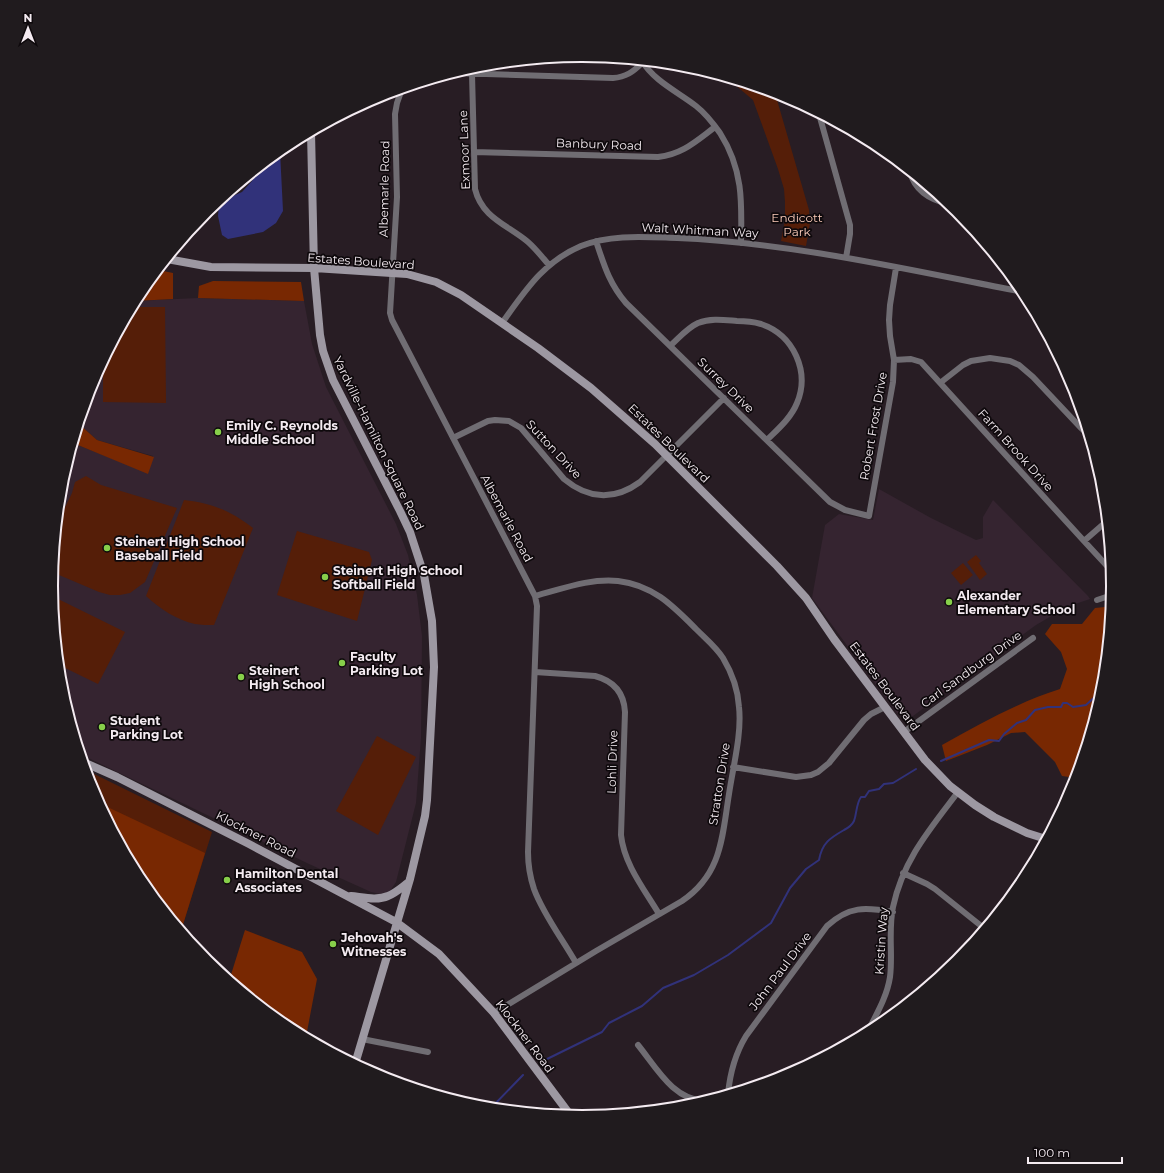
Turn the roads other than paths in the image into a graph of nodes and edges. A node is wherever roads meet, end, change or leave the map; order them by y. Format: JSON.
{"nodes":[{"id":1,"x":638,"y":66,"type":"edge"},
{"id":2,"x":646,"y":67,"type":"edge"},
{"id":3,"x":472,"y":74,"type":"edge"},
{"id":4,"x":475,"y":74,"type":"edge"},
{"id":5,"x":400,"y":95,"type":"edge"},
{"id":6,"x":821,"y":121,"type":"edge"},
{"id":7,"x":715,"y":127,"type":"junction"},
{"id":8,"x":311,"y":138,"type":"edge"},
{"id":9,"x":474,"y":152,"type":"junction"},
{"id":10,"x":914,"y":182,"type":"edge"},
{"id":11,"x":935,"y":200,"type":"edge"},
{"id":12,"x":596,"y":241,"type":"junction"},
{"id":13,"x":741,"y":242,"type":"junction"},
{"id":14,"x":846,"y":258,"type":"junction"},
{"id":15,"x":173,"y":260,"type":"edge"},
{"id":16,"x":549,"y":265,"type":"junction"},
{"id":17,"x":314,"y":268,"type":"junction"},
{"id":18,"x":896,"y":268,"type":"junction"},
{"id":19,"x":392,"y":273,"type":"junction"},
{"id":20,"x":1014,"y":290,"type":"edge"},
{"id":21,"x":502,"y":323,"type":"junction"},
{"id":22,"x":670,"y":346,"type":"junction"},
{"id":23,"x":894,"y":360,"type":"junction"},
{"id":24,"x":940,"y":383,"type":"junction"},
{"id":25,"x":724,"y":398,"type":"junction"},
{"id":26,"x":1081,"y":428,"type":"edge"},
{"id":27,"x":453,"y":438,"type":"junction"},
{"id":28,"x":767,"y":440,"type":"junction"},
{"id":29,"x":666,"y":456,"type":"junction"},
{"id":30,"x":869,"y":516,"type":"joint"},
{"id":31,"x":1103,"y":524,"type":"edge"},
{"id":32,"x":1084,"y":541,"type":"junction"},
{"id":33,"x":1105,"y":564,"type":"edge"},
{"id":34,"x":535,"y":596,"type":"junction"},
{"id":35,"x":1106,"y":597,"type":"edge"},
{"id":36,"x":1097,"y":600,"type":"dead end"},
{"id":37,"x":1033,"y":638,"type":"dead end"},
{"id":38,"x":535,"y":672,"type":"junction"},
{"id":39,"x":885,"y":707,"type":"junction"},
{"id":40,"x":904,"y":732,"type":"junction"},
{"id":41,"x":90,"y":765,"type":"edge"},
{"id":42,"x":733,"y":767,"type":"junction"},
{"id":43,"x":958,"y":792,"type":"junction"},
{"id":44,"x":1042,"y":838,"type":"edge"},
{"id":45,"x":903,"y":874,"type":"junction"},
{"id":46,"x":409,"y":882,"type":"junction"},
{"id":47,"x":346,"y":895,"type":"junction"},
{"id":48,"x":892,"y":912,"type":"junction"},
{"id":49,"x":659,"y":914,"type":"junction"},
{"id":50,"x":396,"y":922,"type":"junction"},
{"id":51,"x":981,"y":926,"type":"edge"},
{"id":52,"x":576,"y":963,"type":"junction"},
{"id":53,"x":494,"y":1013,"type":"junction"},
{"id":54,"x":872,"y":1022,"type":"edge"},
{"id":55,"x":362,"y":1040,"type":"junction"},
{"id":56,"x":638,"y":1045,"type":"dead end"},
{"id":57,"x":428,"y":1052,"type":"dead end"},
{"id":58,"x":356,"y":1059,"type":"edge"},
{"id":59,"x":729,"y":1090,"type":"edge"},
{"id":60,"x":691,"y":1099,"type":"edge"},
{"id":61,"x":565,"y":1110,"type":"edge"}],
"edges":[{"from":1,"to":4,"type":"street"},
{"from":2,"to":7,"type":"street"},
{"from":3,"to":9,"type":"street","name":"Exmoor Lane"},
{"from":5,"to":19,"type":"street","name":"Albemarle Road"},
{"from":6,"to":14,"type":"street"},
{"from":7,"to":9,"type":"street","name":"Banbury Road"},
{"from":7,"to":13,"type":"street"},
{"from":8,"to":17,"type":"street","name":"Yardville-Hamilton Square Road"},
{"from":9,"to":16,"type":"street","name":"Exmoor Lane"},
{"from":10,"to":11,"type":"street"},
{"from":12,"to":13,"type":"street","name":"Walt Whitman Way"},
{"from":12,"to":16,"type":"street","name":"Walt Whitman Way"},
{"from":12,"to":22,"type":"street","name":"Surrey Drive"},
{"from":13,"to":14,"type":"street","name":"Walt Whitman Way"},
{"from":14,"to":18,"type":"street","name":"Walt Whitman Way"},
{"from":15,"to":17,"type":"street","name":"Estates Boulevard"},
{"from":16,"to":21,"type":"street","name":"Walt Whitman Way"},
{"from":17,"to":19,"type":"street","name":"Estates Boulevard"},
{"from":17,"to":46,"type":"street","name":"Yardville-Hamilton Square Road"},
{"from":18,"to":20,"type":"street","name":"Walt Whitman Way"},
{"from":18,"to":23,"type":"street","name":"Robert Frost Drive"},
{"from":19,"to":21,"type":"street","name":"Estates Boulevard"},
{"from":19,"to":27,"type":"street","name":"Albemarle Road"},
{"from":21,"to":29,"type":"street","name":"Estates Boulevard"},
{"from":22,"to":25,"type":"street","name":"Surrey Drive"},
{"from":22,"to":28,"type":"street"},
{"from":23,"to":24,"type":"street","name":"Farm Brook Drive"},
{"from":23,"to":30,"type":"street","name":"Robert Frost Drive"},
{"from":24,"to":26,"type":"street"},
{"from":24,"to":32,"type":"street","name":"Farm Brook Drive"},
{"from":25,"to":28,"type":"street","name":"Surrey Drive"},
{"from":25,"to":29,"type":"street","name":"Sutton Drive"},
{"from":27,"to":29,"type":"street","name":"Sutton Drive"},
{"from":27,"to":34,"type":"street","name":"Albemarle Road"},
{"from":28,"to":30,"type":"street","name":"Surrey Drive"},
{"from":29,"to":39,"type":"street","name":"Estates Boulevard"},
{"from":31,"to":32,"type":"street"},
{"from":32,"to":33,"type":"street","name":"Farm Brook Drive"},
{"from":34,"to":38,"type":"street","name":"Albemarle Road"},
{"from":34,"to":42,"type":"street","name":"Stratton Drive"},
{"from":35,"to":36,"type":"street"},
{"from":37,"to":40,"type":"street","name":"Carl Sandburg Drive"},
{"from":38,"to":49,"type":"street","name":"Lohli Drive"},
{"from":38,"to":52,"type":"street","name":"Albemarle Road"},
{"from":39,"to":40,"type":"street","name":"Estates Boulevard"},
{"from":39,"to":42,"type":"street"},
{"from":40,"to":43,"type":"street","name":"Estates Boulevard"},
{"from":41,"to":47,"type":"street","name":"Klockner Road"},
{"from":42,"to":49,"type":"street","name":"Stratton Drive"},
{"from":43,"to":44,"type":"street","name":"Estates Boulevard"},
{"from":43,"to":45,"type":"street","name":"Kristin Way"},
{"from":45,"to":48,"type":"street","name":"Kristin Way"},
{"from":45,"to":51,"type":"street"},
{"from":46,"to":47,"type":"street"},
{"from":46,"to":50,"type":"street","name":"Yardville-Hamilton Square Road"},
{"from":47,"to":50,"type":"street","name":"Klockner Road"},
{"from":48,"to":54,"type":"street","name":"Kristin Way"},
{"from":48,"to":59,"type":"street","name":"John Paul Drive"},
{"from":49,"to":52,"type":"street","name":"Stratton Drive"},
{"from":50,"to":53,"type":"street","name":"Klockner Road"},
{"from":50,"to":55,"type":"street","name":"Yardville-Hamilton Square Road"},
{"from":52,"to":53,"type":"street","name":"Stratton Drive"},
{"from":53,"to":61,"type":"street","name":"Klockner Road"},
{"from":55,"to":57,"type":"street"},
{"from":55,"to":58,"type":"street","name":"Yardville-Hamilton Square Road"},
{"from":56,"to":60,"type":"street"}]}
